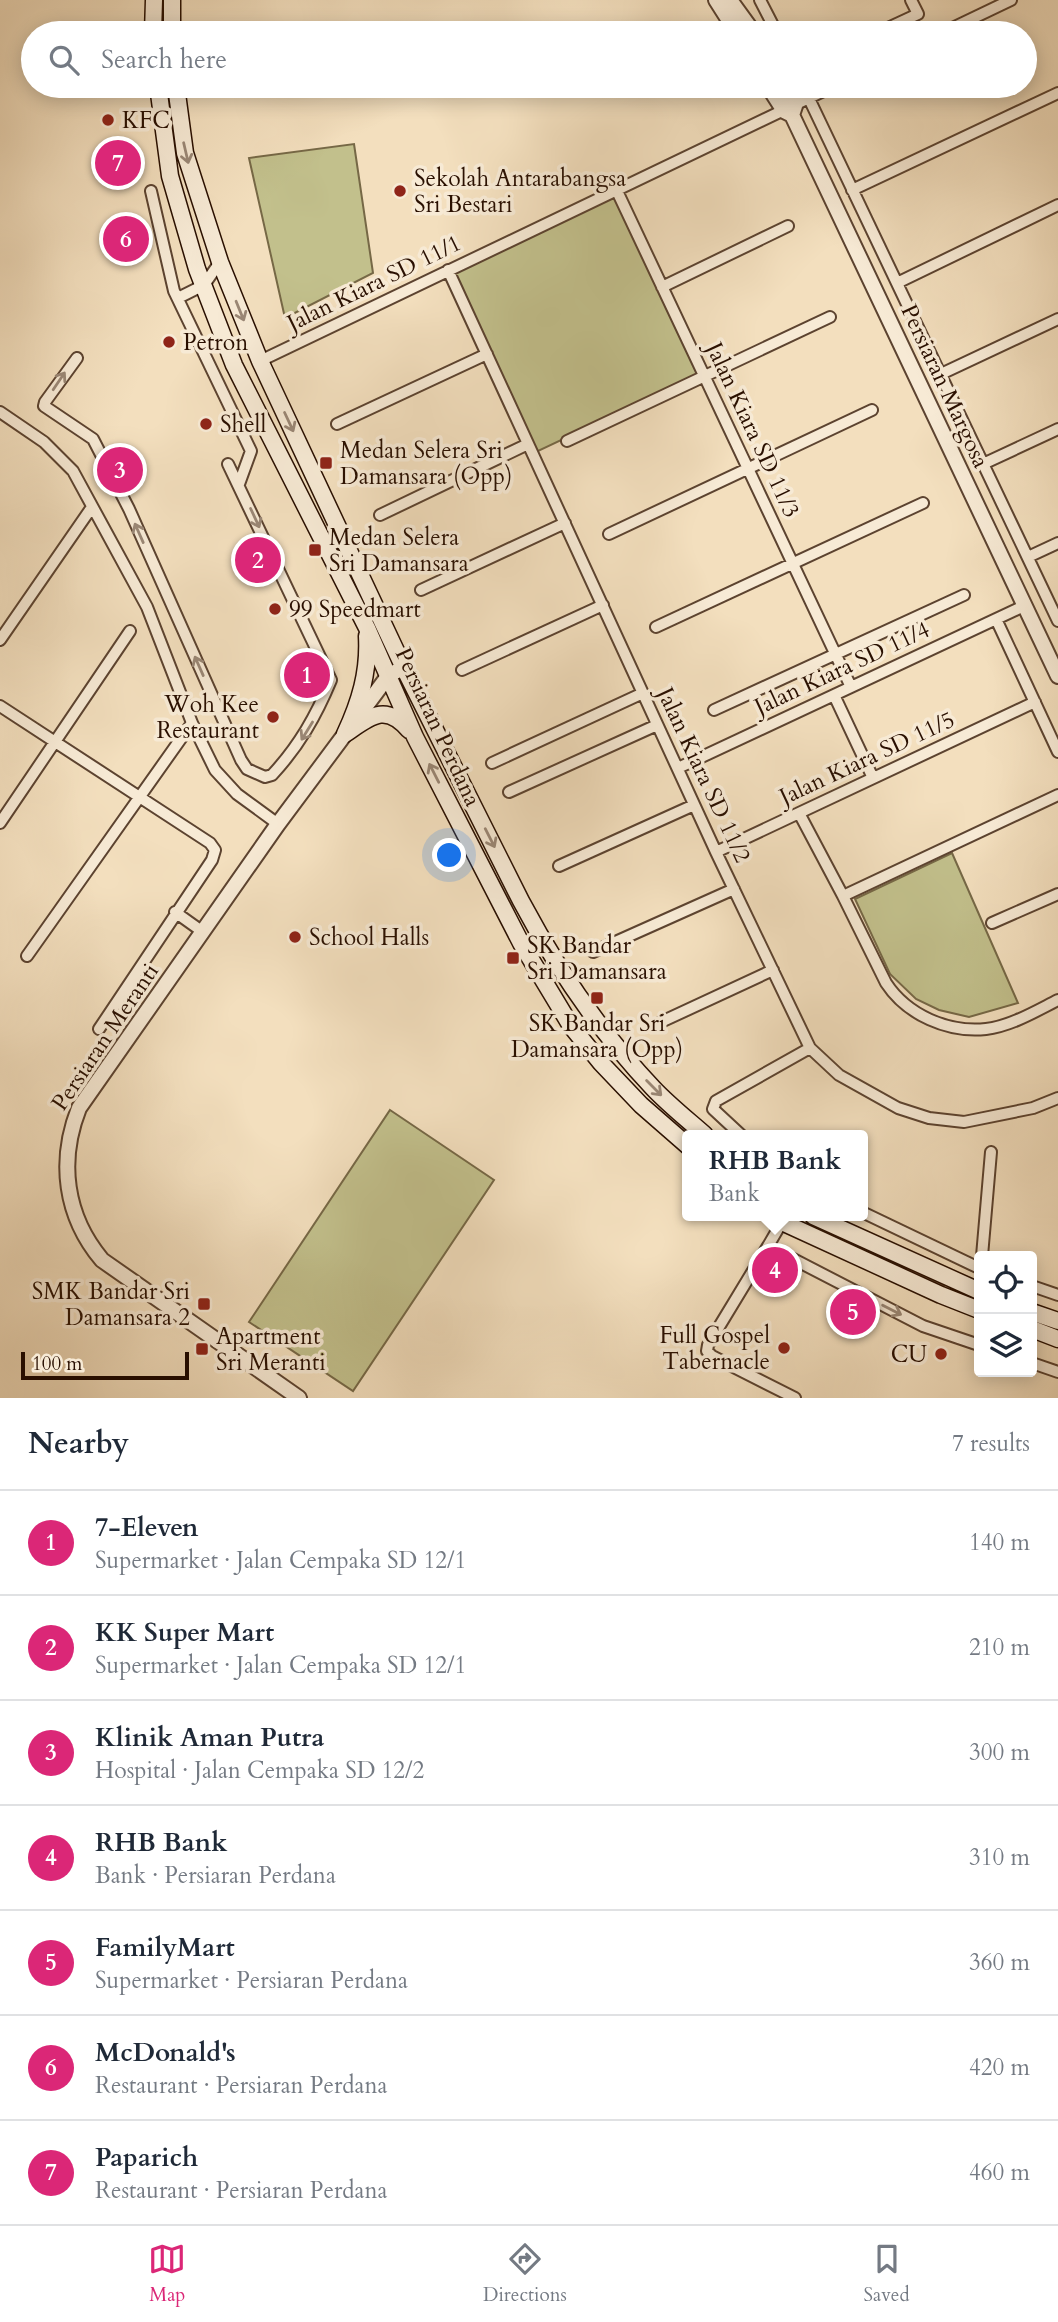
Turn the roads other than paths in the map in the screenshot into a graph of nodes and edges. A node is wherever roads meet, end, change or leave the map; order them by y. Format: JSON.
{"nodes":[{"id":1,"x":154,"y":0,"type":"edge"},
{"id":2,"x":172,"y":0,"type":"edge"},
{"id":3,"x":716,"y":0,"type":"edge"},
{"id":4,"x":730,"y":0,"type":"edge"},
{"id":5,"x":760,"y":0,"type":"edge"},
{"id":6,"x":911,"y":0,"type":"edge"},
{"id":7,"x":1011,"y":0,"type":"edge"},
{"id":8,"x":153,"y":21,"type":"edge"},
{"id":9,"x":172,"y":21,"type":"edge"},
{"id":10,"x":729,"y":21,"type":"edge"},
{"id":11,"x":745,"y":21,"type":"edge"},
{"id":12,"x":771,"y":21,"type":"edge"},
{"id":13,"x":902,"y":21,"type":"edge"},
{"id":14,"x":967,"y":21,"type":"edge"},
{"id":15,"x":1058,"y":93,"type":"edge"},
{"id":16,"x":160,"y":98,"type":"edge"},
{"id":17,"x":178,"y":98,"type":"edge"},
{"id":18,"x":779,"y":98,"type":"edge"},
{"id":19,"x":786,"y":98,"type":"edge"},
{"id":20,"x":809,"y":98,"type":"joint"},
{"id":21,"x":790,"y":111,"type":"junction"},
{"id":22,"x":852,"y":190,"type":"junction"},
{"id":23,"x":151,"y":191,"type":"dead end"},
{"id":24,"x":617,"y":191,"type":"junction"},
{"id":25,"x":1058,"y":205,"type":"edge"},
{"id":26,"x":788,"y":226,"type":"dead end"},
{"id":27,"x":220,"y":262,"type":"junction"},
{"id":28,"x":448,"y":270,"type":"junction"},
{"id":29,"x":897,"y":283,"type":"junction"},
{"id":30,"x":204,"y":285,"type":"junction"},
{"id":31,"x":662,"y":287,"type":"junction"},
{"id":32,"x":178,"y":298,"type":"junction"},
{"id":33,"x":830,"y":317,"type":"dead end"},
{"id":34,"x":1058,"y":319,"type":"edge"},
{"id":35,"x":487,"y":354,"type":"junction"},
{"id":36,"x":77,"y":358,"type":"dead end"},
{"id":37,"x":260,"y":361,"type":"junction"},
{"id":38,"x":941,"y":374,"type":"junction"},
{"id":39,"x":704,"y":377,"type":"junction"},
{"id":40,"x":872,"y":410,"type":"dead end"},
{"id":41,"x":0,"y":412,"type":"edge"},
{"id":42,"x":337,"y":424,"type":"dead end"},
{"id":43,"x":1058,"y":429,"type":"edge"},
{"id":44,"x":567,"y":441,"type":"dead end"},
{"id":45,"x":528,"y":444,"type":"junction"},
{"id":46,"x":228,"y":464,"type":"dead end"},
{"id":47,"x":984,"y":464,"type":"junction"},
{"id":48,"x":747,"y":468,"type":"junction"},
{"id":49,"x":239,"y":484,"type":"junction"},
{"id":50,"x":923,"y":503,"type":"dead end"},
{"id":51,"x":92,"y":507,"type":"junction"},
{"id":52,"x":380,"y":515,"type":"dead end"},
{"id":53,"x":565,"y":523,"type":"junction"},
{"id":54,"x":609,"y":534,"type":"dead end"},
{"id":55,"x":1058,"y":542,"type":"edge"},
{"id":56,"x":1028,"y":556,"type":"junction"},
{"id":57,"x":792,"y":563,"type":"junction"},
{"id":58,"x":421,"y":590,"type":"dead end"},
{"id":59,"x":167,"y":595,"type":"junction"},
{"id":60,"x":964,"y":595,"type":"dead end"},
{"id":61,"x":603,"y":605,"type":"junction"},
{"id":62,"x":1024,"y":606,"type":"junction"},
{"id":63,"x":147,"y":607,"type":"junction"},
{"id":64,"x":996,"y":619,"type":"junction"},
{"id":65,"x":1058,"y":621,"type":"edge"},
{"id":66,"x":656,"y":627,"type":"dead end"},
{"id":67,"x":367,"y":628,"type":"junction"},
{"id":68,"x":130,"y":631,"type":"dead end"},
{"id":69,"x":0,"y":640,"type":"edge"},
{"id":70,"x":835,"y":654,"type":"junction"},
{"id":71,"x":404,"y":668,"type":"junction"},
{"id":72,"x":462,"y":670,"type":"dead end"},
{"id":73,"x":388,"y":675,"type":"junction"},
{"id":74,"x":1058,"y":676,"type":"edge"},
{"id":75,"x":851,"y":687,"type":"junction"},
{"id":76,"x":643,"y":693,"type":"junction"},
{"id":77,"x":834,"y":695,"type":"junction"},
{"id":78,"x":1035,"y":702,"type":"junction"},
{"id":79,"x":0,"y":706,"type":"edge"},
{"id":80,"x":714,"y":710,"type":"dead end"},
{"id":81,"x":192,"y":723,"type":"junction"},
{"id":82,"x":657,"y":725,"type":"junction"},
{"id":83,"x":345,"y":734,"type":"junction"},
{"id":84,"x":415,"y":737,"type":"junction"},
{"id":85,"x":55,"y":741,"type":"junction"},
{"id":86,"x":1058,"y":752,"type":"edge"},
{"id":87,"x":492,"y":763,"type":"dead end"},
{"id":88,"x":678,"y":768,"type":"junction"},
{"id":89,"x":873,"y":778,"type":"junction"},
{"id":90,"x":509,"y":792,"type":"dead end"},
{"id":91,"x":1058,"y":795,"type":"edge"},
{"id":92,"x":139,"y":796,"type":"junction"},
{"id":93,"x":694,"y":804,"type":"junction"},
{"id":94,"x":799,"y":813,"type":"junction"},
{"id":95,"x":0,"y":822,"type":"edge"},
{"id":96,"x":278,"y":824,"type":"junction"},
{"id":97,"x":716,"y":852,"type":"junction"},
{"id":98,"x":559,"y":866,"type":"dead end"},
{"id":99,"x":734,"y":889,"type":"junction"},
{"id":100,"x":1058,"y":894,"type":"edge"},
{"id":101,"x":843,"y":895,"type":"junction"},
{"id":102,"x":175,"y":912,"type":"junction"},
{"id":103,"x":992,"y":923,"type":"dead end"},
{"id":104,"x":203,"y":932,"type":"junction"},
{"id":105,"x":593,"y":952,"type":"dead end"},
{"id":106,"x":27,"y":957,"type":"dead end"},
{"id":107,"x":773,"y":970,"type":"junction"},
{"id":108,"x":1058,"y":1000,"type":"edge"},
{"id":109,"x":661,"y":1022,"type":"dead end"},
{"id":110,"x":99,"y":1029,"type":"dead end"},
{"id":111,"x":810,"y":1048,"type":"junction"},
{"id":112,"x":1058,"y":1098,"type":"edge"},
{"id":113,"x":699,"y":1130,"type":"edge"},
{"id":114,"x":735,"y":1130,"type":"edge"},
{"id":115,"x":682,"y":1141,"type":"edge"},
{"id":116,"x":991,"y":1152,"type":"dead end"},
{"id":117,"x":868,"y":1214,"type":"edge"},
{"id":118,"x":777,"y":1221,"type":"edge"},
{"id":119,"x":782,"y":1221,"type":"edge"},
{"id":120,"x":825,"y":1221,"type":"edge"},
{"id":121,"x":768,"y":1246,"type":"junction"},
{"id":122,"x":982,"y":1251,"type":"edge"},
{"id":123,"x":974,"y":1266,"type":"edge"},
{"id":124,"x":1037,"y":1288,"type":"edge"},
{"id":125,"x":974,"y":1289,"type":"edge"},
{"id":126,"x":1058,"y":1295,"type":"edge"},
{"id":127,"x":974,"y":1308,"type":"edge"},
{"id":128,"x":1037,"y":1314,"type":"edge"},
{"id":129,"x":1058,"y":1321,"type":"edge"},
{"id":130,"x":1037,"y":1331,"type":"edge"},
{"id":131,"x":1058,"y":1339,"type":"edge"},
{"id":132,"x":974,"y":1343,"type":"edge"},
{"id":133,"x":1037,"y":1365,"type":"edge"},
{"id":134,"x":1058,"y":1372,"type":"edge"},
{"id":135,"x":299,"y":1398,"type":"edge"},
{"id":136,"x":795,"y":1398,"type":"edge"}],
"edges":[{"from":1,"to":8,"type":"main road"},
{"from":2,"to":9,"type":"main road"},
{"from":3,"to":10,"type":"street"},
{"from":4,"to":11,"type":"street"},
{"from":5,"to":12,"type":"street"},
{"from":6,"to":13,"type":"street"},
{"from":7,"to":14,"type":"street"},
{"from":15,"to":22,"type":"street"},
{"from":16,"to":30,"type":"main road","name":"Persiaran Perdana"},
{"from":17,"to":27,"type":"main road","name":"Persiaran Perdana","one_way":true},
{"from":18,"to":21,"type":"street","name":"Persiaran Margosa"},
{"from":19,"to":21,"type":"street","name":"Persiaran Margosa"},
{"from":20,"to":21,"type":"street","name":"Jalan Kiara SD 11/1"},
{"from":20,"to":22,"type":"street"},
{"from":21,"to":24,"type":"street","name":"Jalan Kiara SD 11/1"},
{"from":21,"to":62,"type":"street","name":"Persiaran Margosa"},
{"from":22,"to":29,"type":"street"},
{"from":23,"to":32,"type":"street"},
{"from":24,"to":28,"type":"street","name":"Jalan Kiara SD 11/1"},
{"from":24,"to":31,"type":"street","name":"Jalan Kiara SD 11/3"},
{"from":25,"to":29,"type":"street"},
{"from":26,"to":31,"type":"street"},
{"from":27,"to":30,"type":"street"},
{"from":27,"to":37,"type":"main road","name":"Persiaran Perdana","one_way":true},
{"from":28,"to":35,"type":"street","name":"Jalan Kiara SD 11/2"},
{"from":28,"to":37,"type":"street","name":"Jalan Kiara SD 11/1"},
{"from":29,"to":38,"type":"street"},
{"from":30,"to":32,"type":"street"},
{"from":30,"to":67,"type":"main road","name":"Persiaran Perdana"},
{"from":31,"to":39,"type":"street","name":"Jalan Kiara SD 11/3"},
{"from":32,"to":49,"type":"street"},
{"from":33,"to":39,"type":"street"},
{"from":34,"to":38,"type":"street"},
{"from":35,"to":42,"type":"street"},
{"from":35,"to":45,"type":"street","name":"Jalan Kiara SD 11/2"},
{"from":59,"to":36,"type":"street","one_way":true},
{"from":37,"to":71,"type":"main road","name":"Persiaran Perdana","one_way":true},
{"from":38,"to":47,"type":"street"},
{"from":39,"to":44,"type":"street"},
{"from":39,"to":48,"type":"street","name":"Jalan Kiara SD 11/3"},
{"from":40,"to":48,"type":"street"},
{"from":41,"to":51,"type":"street"},
{"from":43,"to":47,"type":"street"},
{"from":45,"to":52,"type":"street"},
{"from":45,"to":53,"type":"street","name":"Jalan Kiara SD 11/2"},
{"from":46,"to":49,"type":"street"},
{"from":47,"to":56,"type":"street"},
{"from":48,"to":54,"type":"street"},
{"from":48,"to":57,"type":"street","name":"Jalan Kiara SD 11/3"},
{"from":49,"to":59,"type":"street","one_way":true},
{"from":50,"to":57,"type":"street"},
{"from":51,"to":63,"type":"street"},
{"from":51,"to":69,"type":"street"},
{"from":53,"to":58,"type":"street"},
{"from":53,"to":61,"type":"street","name":"Jalan Kiara SD 11/2"},
{"from":55,"to":56,"type":"street"},
{"from":56,"to":65,"type":"street"},
{"from":57,"to":66,"type":"street"},
{"from":57,"to":70,"type":"street","name":"Jalan Kiara SD 11/3"},
{"from":59,"to":63,"type":"street"},
{"from":60,"to":70,"type":"street"},
{"from":61,"to":72,"type":"street"},
{"from":61,"to":76,"type":"street","name":"Jalan Kiara SD 11/2"},
{"from":62,"to":64,"type":"street","name":"Jalan Kiara SD 11/4"},
{"from":62,"to":74,"type":"street","name":"Persiaran Margosa"},
{"from":63,"to":81,"type":"street"},
{"from":64,"to":75,"type":"street","name":"Jalan Kiara SD 11/4"},
{"from":64,"to":78,"type":"street"},
{"from":67,"to":73,"type":"main road","name":"Persiaran Perdana"},
{"from":67,"to":83,"type":"main road"},
{"from":68,"to":85,"type":"street"},
{"from":70,"to":75,"type":"street","name":"Jalan Kiara SD 11/3"},
{"from":70,"to":80,"type":"street"},
{"from":71,"to":73,"type":"street"},
{"from":71,"to":113,"type":"main road","name":"Persiaran Perdana","one_way":true},
{"from":73,"to":83,"type":"street","name":"Persiaran Meranti"},
{"from":73,"to":84,"type":"main road","name":"Persiaran Perdana"},
{"from":75,"to":77,"type":"street","name":"Jalan Kiara SD 11/4"},
{"from":76,"to":82,"type":"street","name":"Jalan Kiara SD 11/2"},
{"from":76,"to":87,"type":"street"},
{"from":77,"to":88,"type":"street","name":"Jalan Kiara SD 11/4"},
{"from":77,"to":89,"type":"street"},
{"from":78,"to":86,"type":"street"},
{"from":78,"to":89,"type":"street","name":"Jalan Kiara SD 11/5"},
{"from":79,"to":85,"type":"street"},
{"from":81,"to":92,"type":"street"},
{"from":81,"to":96,"type":"street"},
{"from":82,"to":88,"type":"street","name":"Jalan Kiara SD 11/2"},
{"from":82,"to":90,"type":"street"},
{"from":83,"to":84,"type":"main road"},
{"from":83,"to":96,"type":"street","name":"Persiaran Meranti"},
{"from":115,"to":84,"type":"main road","name":"Persiaran Perdana","one_way":true},
{"from":85,"to":92,"type":"street"},
{"from":85,"to":95,"type":"street"},
{"from":88,"to":93,"type":"street","name":"Jalan Kiara SD 11/2"},
{"from":89,"to":94,"type":"street","name":"Jalan Kiara SD 11/5"},
{"from":91,"to":101,"type":"street"},
{"from":92,"to":102,"type":"street"},
{"from":92,"to":106,"type":"street"},
{"from":93,"to":97,"type":"street","name":"Jalan Kiara SD 11/2"},
{"from":93,"to":98,"type":"street"},
{"from":94,"to":97,"type":"street","name":"Jalan Kiara SD 11/5"},
{"from":94,"to":101,"type":"street"},
{"from":96,"to":104,"type":"street","name":"Persiaran Meranti"},
{"from":97,"to":99,"type":"street","name":"Jalan Kiara SD 11/2"},
{"from":99,"to":105,"type":"street"},
{"from":99,"to":107,"type":"street","name":"Jalan Kiara SD 11/2"},
{"from":100,"to":103,"type":"street"},
{"from":101,"to":108,"type":"street"},
{"from":102,"to":104,"type":"street"},
{"from":102,"to":110,"type":"street"},
{"from":104,"to":135,"type":"street","name":"Persiaran Meranti"},
{"from":107,"to":109,"type":"street"},
{"from":107,"to":111,"type":"street","name":"Jalan Kiara SD 11/2"},
{"from":111,"to":112,"type":"street","name":"Jalan Kiara SD 11/2"},
{"from":111,"to":114,"type":"street"},
{"from":116,"to":122,"type":"street"},
{"from":117,"to":123,"type":"street"},
{"from":118,"to":121,"type":"street"},
{"from":119,"to":127,"type":"main road"},
{"from":120,"to":125,"type":"main road"},
{"from":121,"to":132,"type":"street","one_way":true},
{"from":121,"to":136,"type":"street"},
{"from":124,"to":126,"type":"street"},
{"from":128,"to":129,"type":"main road"},
{"from":130,"to":131,"type":"main road"},
{"from":133,"to":134,"type":"street"}]}
